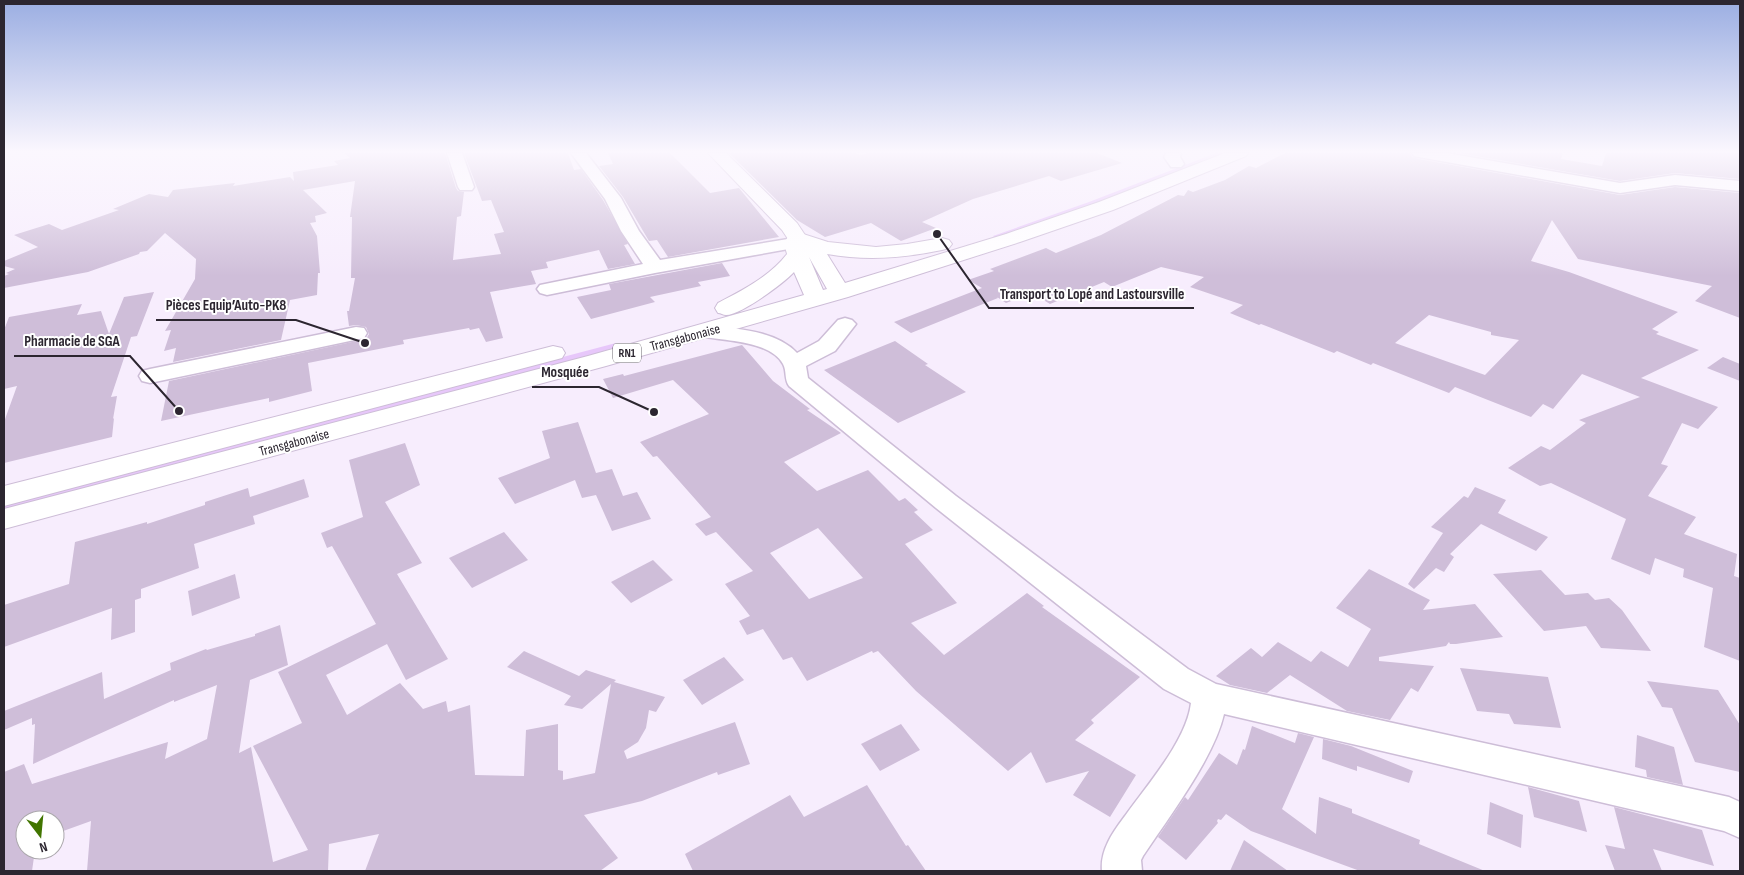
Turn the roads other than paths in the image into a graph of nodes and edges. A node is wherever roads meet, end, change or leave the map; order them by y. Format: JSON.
{"nodes":[{"id":1,"x":610,"y":194,"type":"edge"},
{"id":2,"x":757,"y":194,"type":"edge"},
{"id":3,"x":1086,"y":194,"type":"edge"},
{"id":4,"x":1135,"y":194,"type":"edge"},
{"id":5,"x":975,"y":237,"type":"junction"},
{"id":6,"x":800,"y":245,"type":"junction"},
{"id":7,"x":655,"y":267,"type":"junction"},
{"id":8,"x":547,"y":289,"type":"dead end"},
{"id":9,"x":824,"y":290,"type":"junction"},
{"id":10,"x":726,"y":308,"type":"junction"},
{"id":11,"x":845,"y":324,"type":"dead end"},
{"id":12,"x":707,"y":331,"type":"junction"},
{"id":13,"x":356,"y":333,"type":"dead end"},
{"id":14,"x":794,"y":363,"type":"junction"},
{"id":15,"x":150,"y":376,"type":"dead end"},
{"id":16,"x":4,"y":496,"type":"edge"},
{"id":17,"x":4,"y":519,"type":"edge"},
{"id":18,"x":1210,"y":696,"type":"junction"},
{"id":19,"x":1740,"y":820,"type":"edge"},
{"id":20,"x":1122,"y":871,"type":"edge"}],
"edges":[{"from":1,"to":7,"type":"street"},
{"from":2,"to":6,"type":"main road"},
{"from":3,"to":5,"type":"main road","name":"Transgabonaise","number":"RN1"},
{"from":4,"to":9,"type":"main road","name":"Transgabonaise","number":"RN1"},
{"from":5,"to":6,"type":"main road"},
{"from":5,"to":9,"type":"main road","name":"Transgabonaise","number":"RN1"},
{"from":6,"to":7,"type":"street"},
{"from":6,"to":9,"type":"main road"},
{"from":6,"to":10,"type":"main road"},
{"from":7,"to":8,"type":"street"},
{"from":9,"to":10,"type":"main road","name":"Transgabonaise","number":"RN1"},
{"from":9,"to":12,"type":"main road","name":"Transgabonaise","number":"RN1"},
{"from":10,"to":16,"type":"main road","name":"Transgabonaise","number":"RN1"},
{"from":11,"to":14,"type":"street"},
{"from":12,"to":14,"type":"street"},
{"from":12,"to":17,"type":"main road","name":"Transgabonaise","number":"RN1"},
{"from":13,"to":15,"type":"street"},
{"from":14,"to":18,"type":"street"},
{"from":18,"to":19,"type":"street"},
{"from":18,"to":20,"type":"street"}]}
